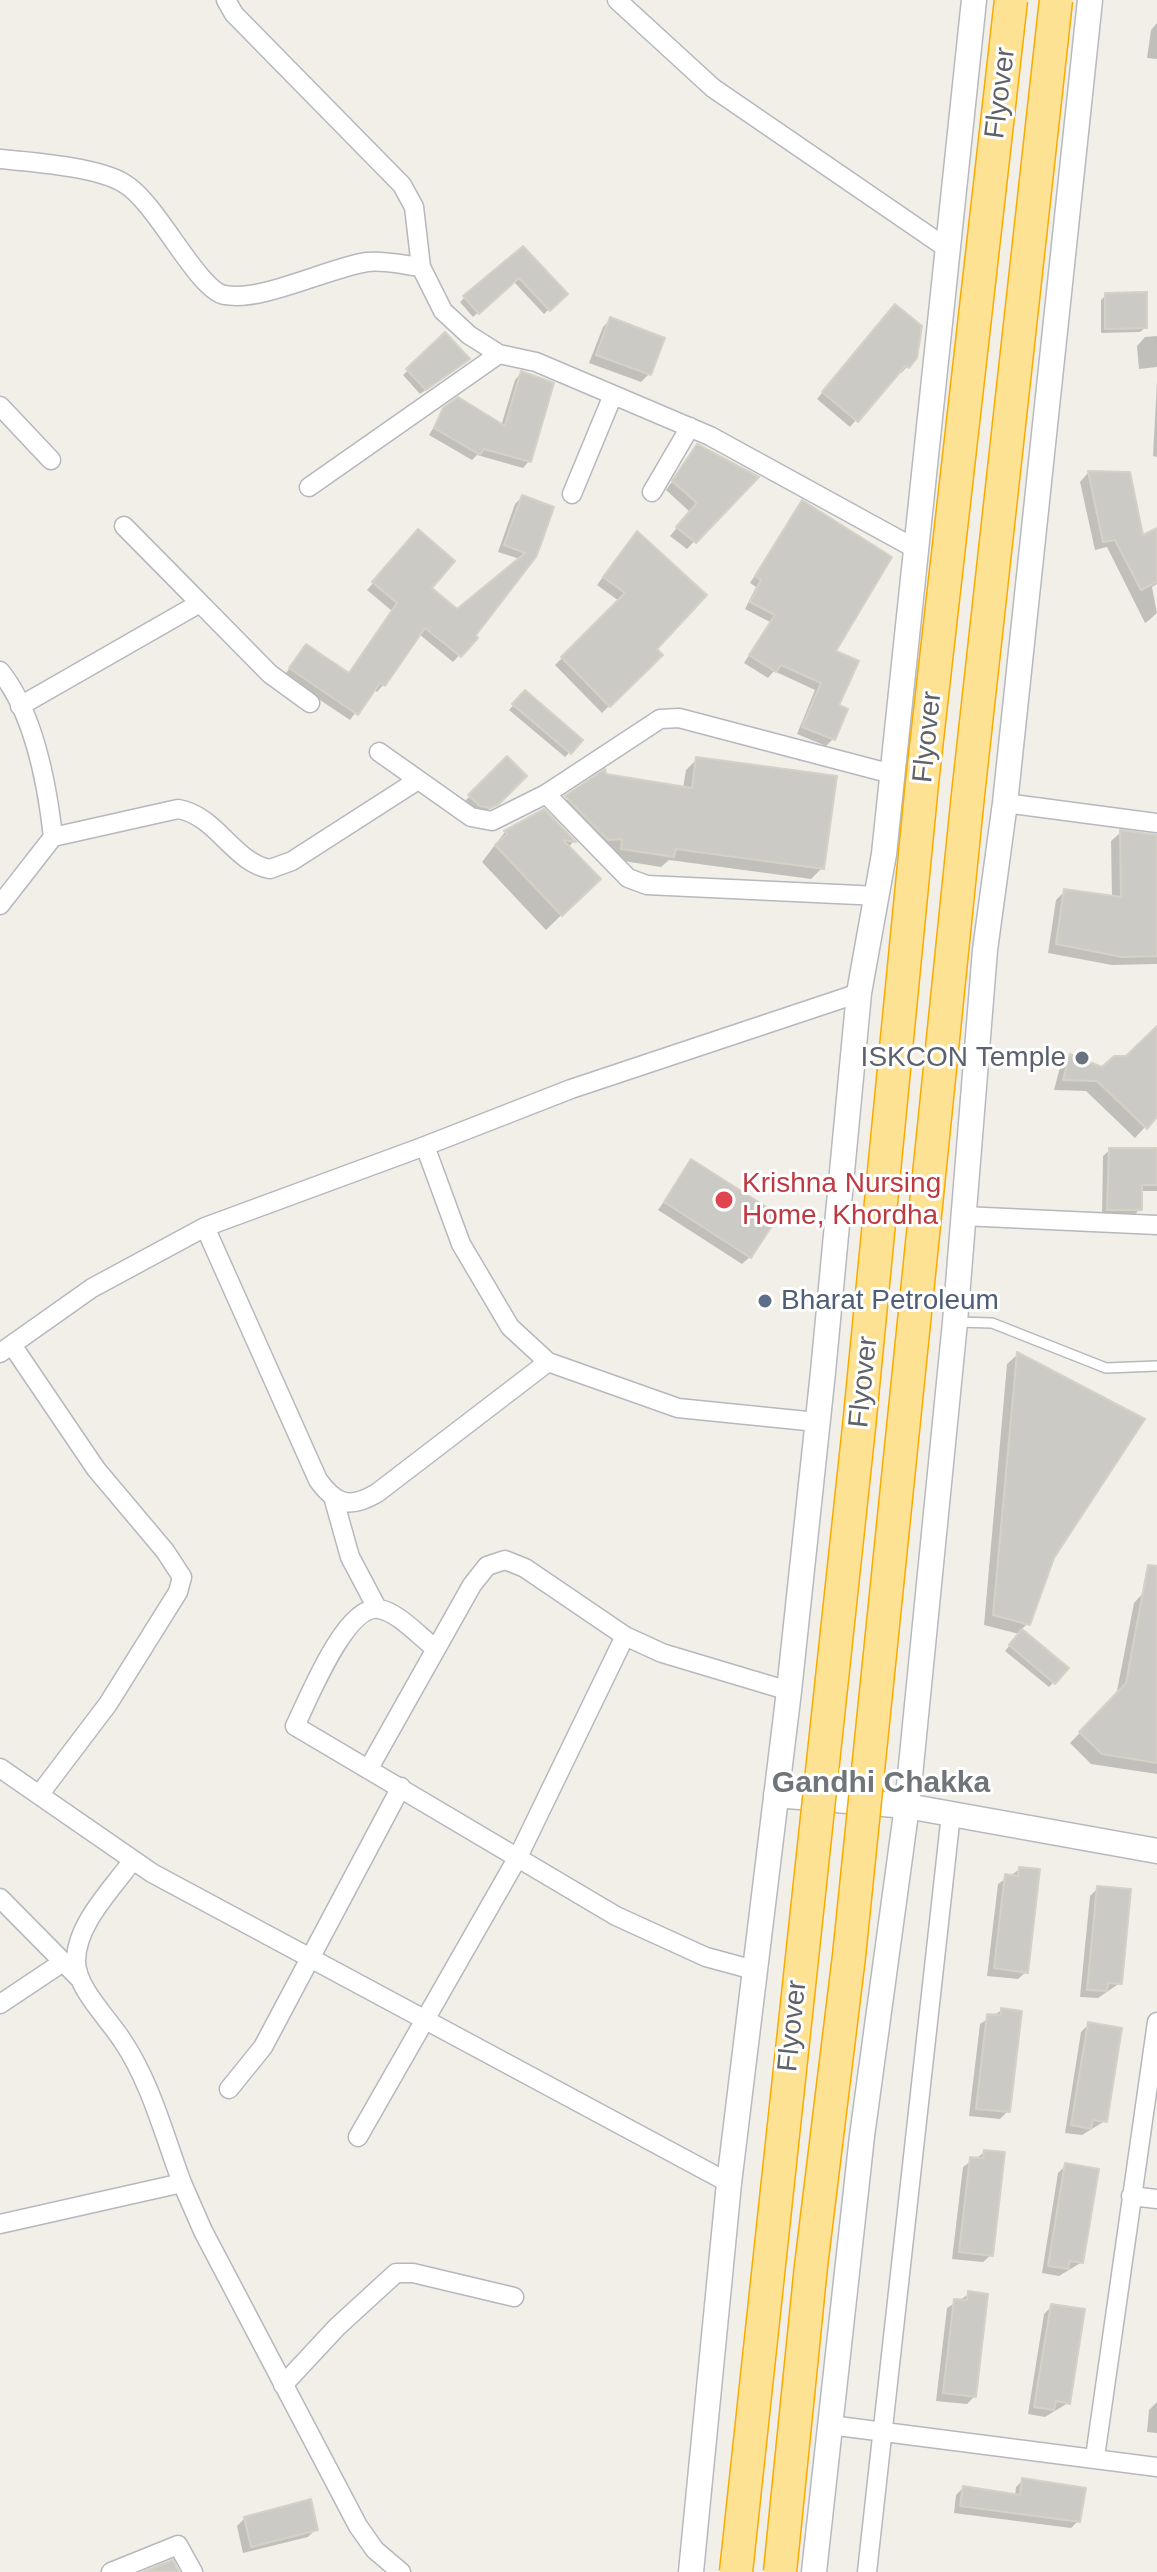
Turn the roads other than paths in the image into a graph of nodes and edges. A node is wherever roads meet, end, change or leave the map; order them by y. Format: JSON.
{"nodes":[{"id":1,"x":226,"y":0,"type":"edge"},
{"id":2,"x":617,"y":0,"type":"edge"},
{"id":3,"x":974,"y":0,"type":"edge"},
{"id":4,"x":1011,"y":0,"type":"edge"},
{"id":5,"x":1056,"y":0,"type":"edge"},
{"id":6,"x":1090,"y":0,"type":"edge"},
{"id":7,"x":0,"y":159,"type":"edge"},
{"id":8,"x":948,"y":249,"type":"junction"},
{"id":9,"x":421,"y":267,"type":"junction"},
{"id":10,"x":499,"y":354,"type":"junction"},
{"id":11,"x":613,"y":395,"type":"junction"},
{"id":12,"x":0,"y":406,"type":"edge"},
{"id":13,"x":690,"y":427,"type":"junction"},
{"id":14,"x":51,"y":460,"type":"dead end"},
{"id":15,"x":309,"y":487,"type":"dead end"},
{"id":16,"x":652,"y":492,"type":"dead end"},
{"id":17,"x":572,"y":494,"type":"dead end"},
{"id":18,"x":124,"y":526,"type":"dead end"},
{"id":19,"x":916,"y":549,"type":"junction"},
{"id":20,"x":200,"y":603,"type":"junction"},
{"id":21,"x":0,"y":671,"type":"edge"},
{"id":22,"x":310,"y":703,"type":"dead end"},
{"id":23,"x":20,"y":706,"type":"junction"},
{"id":24,"x":379,"y":752,"type":"dead end"},
{"id":25,"x":892,"y":774,"type":"junction"},
{"id":26,"x":418,"y":780,"type":"junction"},
{"id":27,"x":546,"y":794,"type":"junction"},
{"id":28,"x":1005,"y":803,"type":"junction"},
{"id":29,"x":1157,"y":823,"type":"edge"},
{"id":30,"x":53,"y":837,"type":"junction"},
{"id":31,"x":879,"y":896,"type":"junction"},
{"id":32,"x":0,"y":905,"type":"edge"},
{"id":33,"x":859,"y":993,"type":"junction"},
{"id":34,"x":425,"y":1146,"type":"junction"},
{"id":35,"x":963,"y":1216,"type":"junction"},
{"id":36,"x":1157,"y":1225,"type":"edge"},
{"id":37,"x":205,"y":1227,"type":"junction"},
{"id":38,"x":955,"y":1322,"type":"junction"},
{"id":39,"x":6,"y":1349,"type":"edge"},
{"id":40,"x":548,"y":1362,"type":"junction"},
{"id":41,"x":1157,"y":1366,"type":"edge"},
{"id":42,"x":817,"y":1422,"type":"junction"},
{"id":43,"x":334,"y":1500,"type":"junction"},
{"id":44,"x":377,"y":1608,"type":"junction"},
{"id":45,"x":625,"y":1636,"type":"junction"},
{"id":46,"x":435,"y":1648,"type":"junction"},
{"id":47,"x":789,"y":1691,"type":"junction"},
{"id":48,"x":0,"y":1768,"type":"edge"},
{"id":49,"x":369,"y":1768,"type":"junction"},
{"id":50,"x":401,"y":1787,"type":"junction"},
{"id":51,"x":39,"y":1795,"type":"junction"},
{"id":52,"x":776,"y":1795,"type":"junction"},
{"id":53,"x":907,"y":1806,"type":"junction"},
{"id":54,"x":951,"y":1814,"type":"junction"},
{"id":55,"x":1157,"y":1851,"type":"edge"},
{"id":56,"x":518,"y":1857,"type":"junction"},
{"id":57,"x":133,"y":1860,"type":"junction"},
{"id":58,"x":0,"y":1898,"type":"edge"},
{"id":59,"x":311,"y":1957,"type":"junction"},
{"id":60,"x":63,"y":1962,"type":"junction"},
{"id":61,"x":754,"y":1970,"type":"junction"},
{"id":62,"x":79,"y":1978,"type":"junction"},
{"id":63,"x":0,"y":2004,"type":"edge"},
{"id":64,"x":425,"y":2022,"type":"junction"},
{"id":65,"x":1157,"y":2022,"type":"edge"},
{"id":66,"x":229,"y":2089,"type":"dead end"},
{"id":67,"x":358,"y":2137,"type":"dead end"},
{"id":68,"x":182,"y":2183,"type":"junction"},
{"id":69,"x":729,"y":2183,"type":"junction"},
{"id":70,"x":1131,"y":2196,"type":"junction"},
{"id":71,"x":1157,"y":2199,"type":"edge"},
{"id":72,"x":0,"y":2224,"type":"edge"},
{"id":73,"x":514,"y":2297,"type":"dead end"},
{"id":74,"x":283,"y":2385,"type":"junction"},
{"id":75,"x":830,"y":2425,"type":"junction"},
{"id":76,"x":884,"y":2431,"type":"junction"},
{"id":77,"x":1095,"y":2457,"type":"junction"},
{"id":78,"x":1157,"y":2467,"type":"edge"},
{"id":79,"x":111,"y":2572,"type":"edge"},
{"id":80,"x":193,"y":2572,"type":"edge"},
{"id":81,"x":401,"y":2572,"type":"edge"},
{"id":82,"x":691,"y":2572,"type":"edge"},
{"id":83,"x":736,"y":2572,"type":"edge"},
{"id":84,"x":780,"y":2572,"type":"edge"},
{"id":85,"x":814,"y":2572,"type":"edge"},
{"id":86,"x":867,"y":2572,"type":"edge"}],
"edges":[{"from":1,"to":9,"type":"street"},
{"from":2,"to":8,"type":"street"},
{"from":3,"to":8,"type":"street"},
{"from":4,"to":83,"type":"highway","name":"Flyover","bridge":true},
{"from":5,"to":84,"type":"highway","name":"Flyover","bridge":true},
{"from":6,"to":28,"type":"street"},
{"from":7,"to":9,"type":"street"},
{"from":8,"to":19,"type":"street"},
{"from":9,"to":10,"type":"street"},
{"from":10,"to":11,"type":"street"},
{"from":10,"to":15,"type":"street"},
{"from":11,"to":13,"type":"street"},
{"from":11,"to":17,"type":"street"},
{"from":12,"to":14,"type":"street"},
{"from":13,"to":16,"type":"street"},
{"from":13,"to":19,"type":"street"},
{"from":18,"to":20,"type":"street"},
{"from":19,"to":25,"type":"street"},
{"from":20,"to":22,"type":"street"},
{"from":20,"to":23,"type":"street"},
{"from":21,"to":23,"type":"street"},
{"from":23,"to":30,"type":"street"},
{"from":24,"to":26,"type":"street"},
{"from":25,"to":27,"type":"street"},
{"from":25,"to":31,"type":"street"},
{"from":26,"to":27,"type":"street"},
{"from":26,"to":30,"type":"street"},
{"from":27,"to":31,"type":"street"},
{"from":28,"to":29,"type":"street"},
{"from":28,"to":35,"type":"street"},
{"from":30,"to":32,"type":"street"},
{"from":31,"to":33,"type":"street"},
{"from":33,"to":34,"type":"street"},
{"from":33,"to":42,"type":"street"},
{"from":34,"to":37,"type":"street"},
{"from":34,"to":40,"type":"street"},
{"from":35,"to":36,"type":"street"},
{"from":35,"to":38,"type":"street"},
{"from":37,"to":39,"type":"street"},
{"from":37,"to":43,"type":"street"},
{"from":38,"to":41,"type":"lane"},
{"from":38,"to":53,"type":"street"},
{"from":39,"to":51,"type":"street"},
{"from":40,"to":42,"type":"street"},
{"from":40,"to":43,"type":"street"},
{"from":42,"to":47,"type":"street"},
{"from":43,"to":44,"type":"street"},
{"from":44,"to":46,"type":"street"},
{"from":44,"to":49,"type":"street"},
{"from":45,"to":46,"type":"street"},
{"from":45,"to":47,"type":"street"},
{"from":45,"to":56,"type":"street"},
{"from":46,"to":49,"type":"street"},
{"from":47,"to":52,"type":"street"},
{"from":48,"to":51,"type":"street"},
{"from":49,"to":50,"type":"street"},
{"from":50,"to":56,"type":"street"},
{"from":50,"to":59,"type":"street"},
{"from":51,"to":57,"type":"street"},
{"from":52,"to":53,"type":"street"},
{"from":52,"to":61,"type":"street"},
{"from":53,"to":54,"type":"street"},
{"from":53,"to":75,"type":"street"},
{"from":54,"to":55,"type":"street"},
{"from":54,"to":76,"type":"street"},
{"from":56,"to":61,"type":"street"},
{"from":56,"to":64,"type":"street"},
{"from":57,"to":59,"type":"street"},
{"from":57,"to":62,"type":"street"},
{"from":58,"to":60,"type":"street"},
{"from":59,"to":64,"type":"street"},
{"from":59,"to":66,"type":"street"},
{"from":60,"to":62,"type":"street"},
{"from":60,"to":63,"type":"street"},
{"from":61,"to":69,"type":"street"},
{"from":62,"to":68,"type":"street"},
{"from":64,"to":67,"type":"street"},
{"from":64,"to":69,"type":"street"},
{"from":65,"to":70,"type":"street"},
{"from":68,"to":72,"type":"street"},
{"from":68,"to":74,"type":"street"},
{"from":69,"to":82,"type":"street"},
{"from":70,"to":71,"type":"street"},
{"from":70,"to":77,"type":"street"},
{"from":73,"to":74,"type":"street"},
{"from":74,"to":81,"type":"street"},
{"from":75,"to":76,"type":"street"},
{"from":75,"to":85,"type":"street"},
{"from":76,"to":77,"type":"street"},
{"from":76,"to":86,"type":"street"},
{"from":77,"to":78,"type":"street"},
{"from":79,"to":80,"type":"street"}]}
